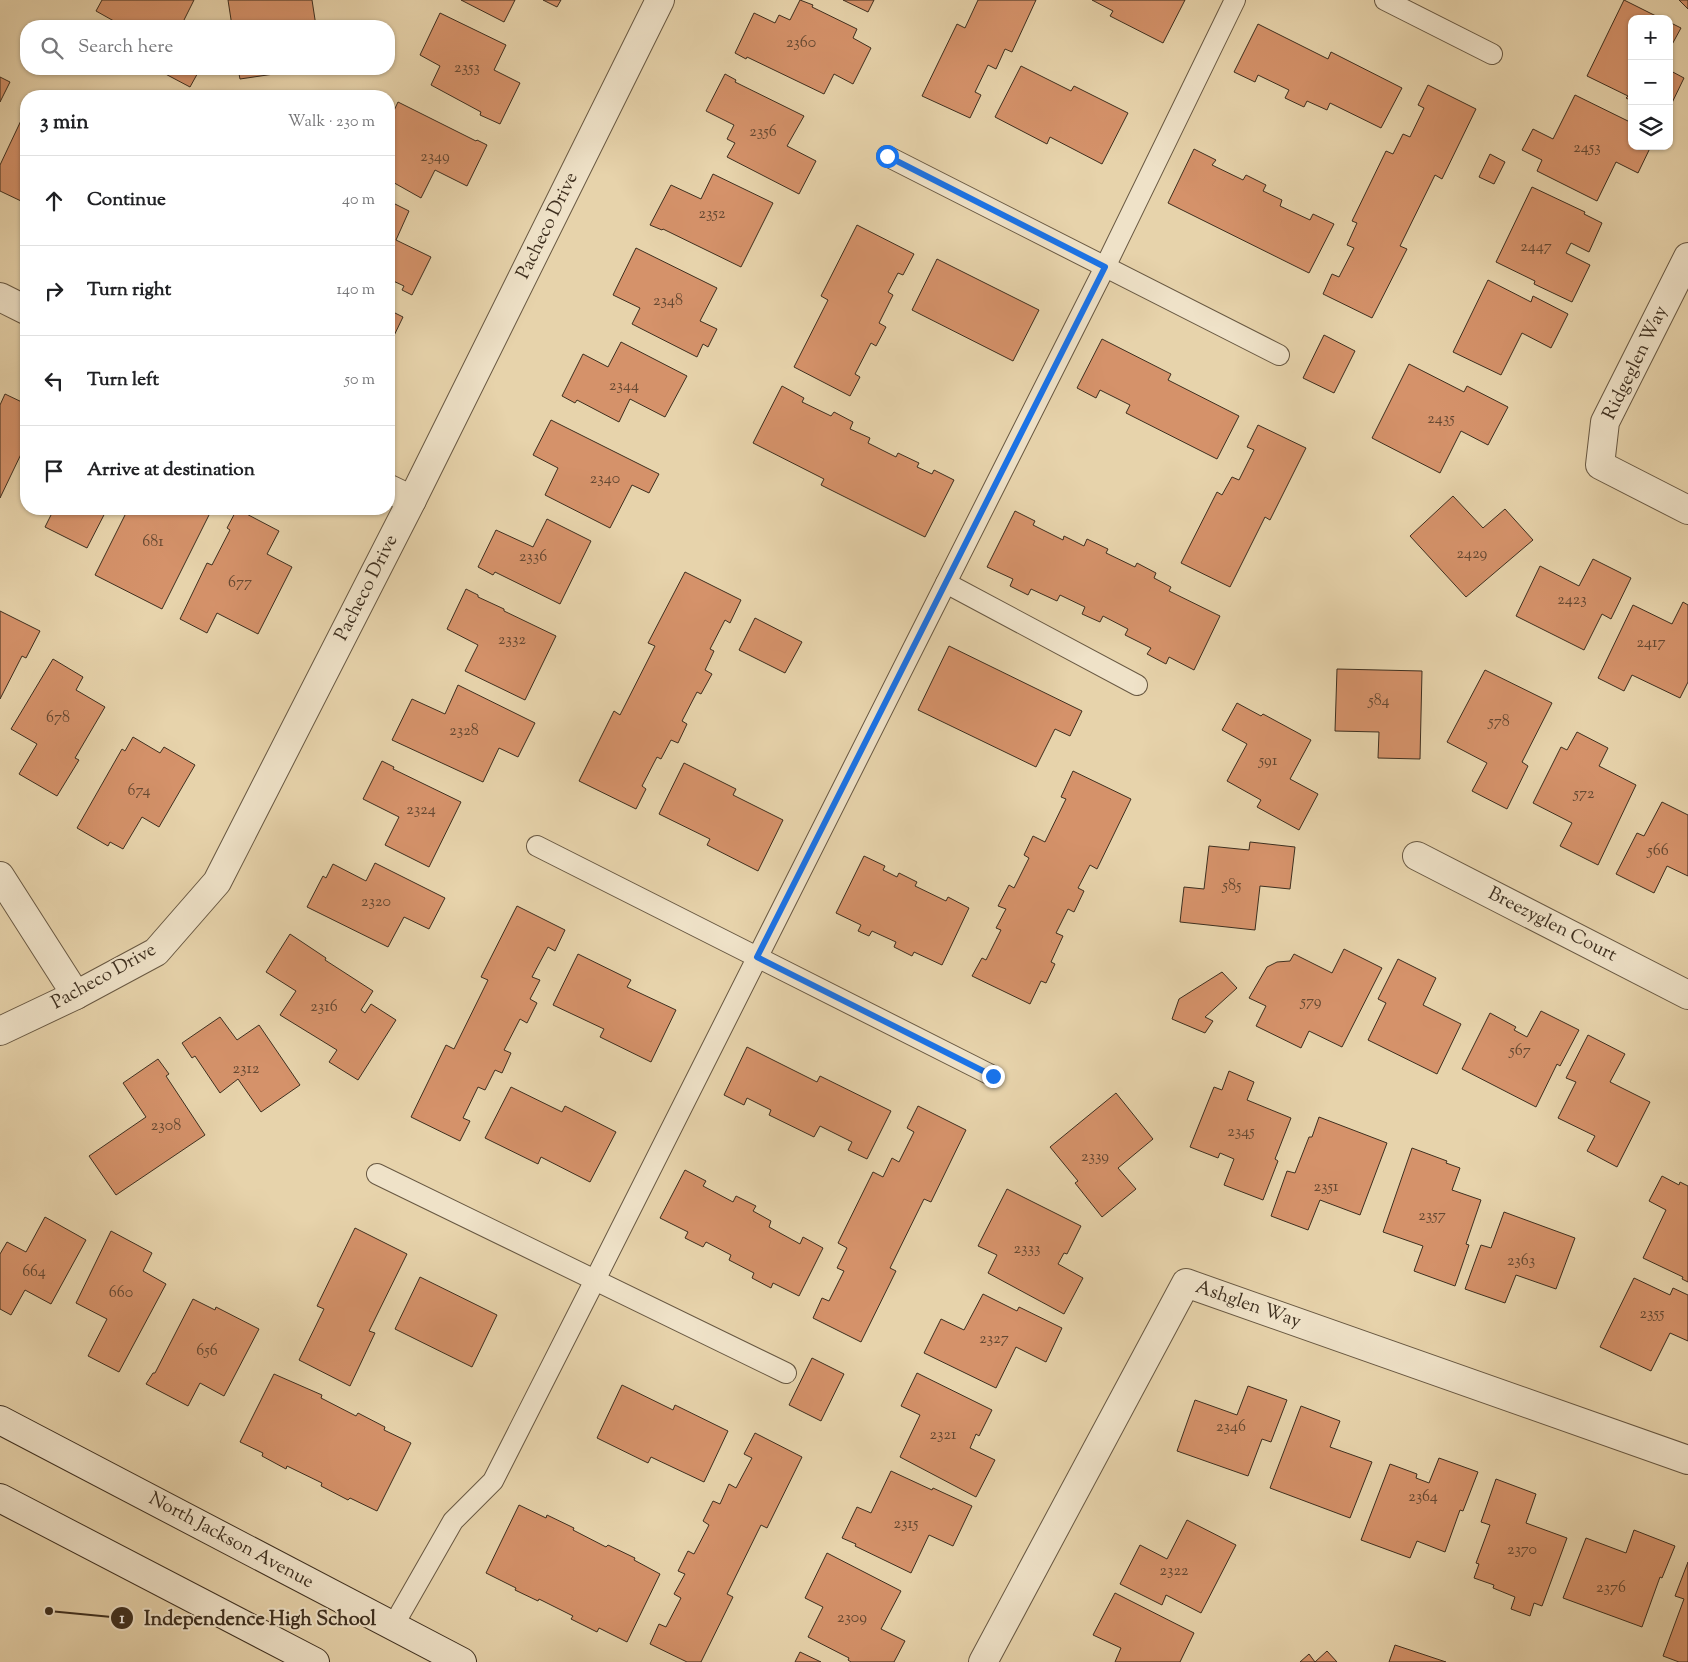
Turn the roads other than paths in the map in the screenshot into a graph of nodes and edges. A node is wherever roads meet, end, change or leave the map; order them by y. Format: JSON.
{"nodes":[{"id":1,"x":660,"y":0,"type":"edge"},
{"id":2,"x":1235,"y":0,"type":"edge"},
{"id":3,"x":1385,"y":0,"type":"edge"},
{"id":4,"x":1492,"y":54,"type":"dead end"},
{"id":5,"x":887,"y":156,"type":"dead end"},
{"id":6,"x":1688,"y":257,"type":"edge"},
{"id":7,"x":1105,"y":267,"type":"junction"},
{"id":8,"x":0,"y":296,"type":"edge"},
{"id":9,"x":20,"y":307,"type":"edge"},
{"id":10,"x":1279,"y":355,"type":"dead end"},
{"id":11,"x":400,"y":495,"type":"edge"},
{"id":12,"x":1688,"y":510,"type":"edge"},
{"id":13,"x":391,"y":515,"type":"edge"},
{"id":14,"x":946,"y":583,"type":"junction"},
{"id":15,"x":1138,"y":685,"type":"dead end"},
{"id":16,"x":537,"y":846,"type":"dead end"},
{"id":17,"x":1417,"y":856,"type":"dead end"},
{"id":18,"x":0,"y":876,"type":"edge"},
{"id":19,"x":757,"y":957,"type":"junction"},
{"id":20,"x":76,"y":995,"type":"junction"},
{"id":21,"x":1688,"y":995,"type":"edge"},
{"id":22,"x":0,"y":1031,"type":"edge"},
{"id":23,"x":993,"y":1076,"type":"dead end"},
{"id":24,"x":377,"y":1174,"type":"dead end"},
{"id":25,"x":595,"y":1280,"type":"junction"},
{"id":26,"x":786,"y":1373,"type":"dead end"},
{"id":27,"x":0,"y":1420,"type":"edge"},
{"id":28,"x":1688,"y":1460,"type":"edge"},
{"id":29,"x":0,"y":1498,"type":"edge"},
{"id":30,"x":393,"y":1626,"type":"junction"},
{"id":31,"x":456,"y":1661,"type":"edge"},
{"id":32,"x":315,"y":1662,"type":"edge"},
{"id":33,"x":983,"y":1662,"type":"edge"}],
"edges":[{"from":1,"to":11,"type":"street","name":"Pacheco Drive"},
{"from":2,"to":7,"type":"lane"},
{"from":3,"to":4,"type":"lane"},
{"from":5,"to":7,"type":"lane"},
{"from":6,"to":12,"type":"street","name":"Ridgeglen Way"},
{"from":7,"to":10,"type":"lane"},
{"from":7,"to":14,"type":"lane"},
{"from":8,"to":9,"type":"street"},
{"from":13,"to":20,"type":"street","name":"Pacheco Drive"},
{"from":14,"to":15,"type":"lane"},
{"from":14,"to":19,"type":"lane"},
{"from":16,"to":19,"type":"lane"},
{"from":17,"to":21,"type":"street","name":"Breezyglen Court"},
{"from":18,"to":20,"type":"street"},
{"from":19,"to":23,"type":"lane"},
{"from":19,"to":25,"type":"lane"},
{"from":20,"to":22,"type":"street","name":"Pacheco Drive"},
{"from":24,"to":25,"type":"lane"},
{"from":25,"to":26,"type":"lane"},
{"from":25,"to":30,"type":"lane"},
{"from":27,"to":30,"type":"street","name":"North Jackson Avenue"},
{"from":28,"to":33,"type":"street","name":"Ashglen Way"},
{"from":29,"to":32,"type":"street"},
{"from":30,"to":31,"type":"street","name":"North Jackson Avenue"}]}
